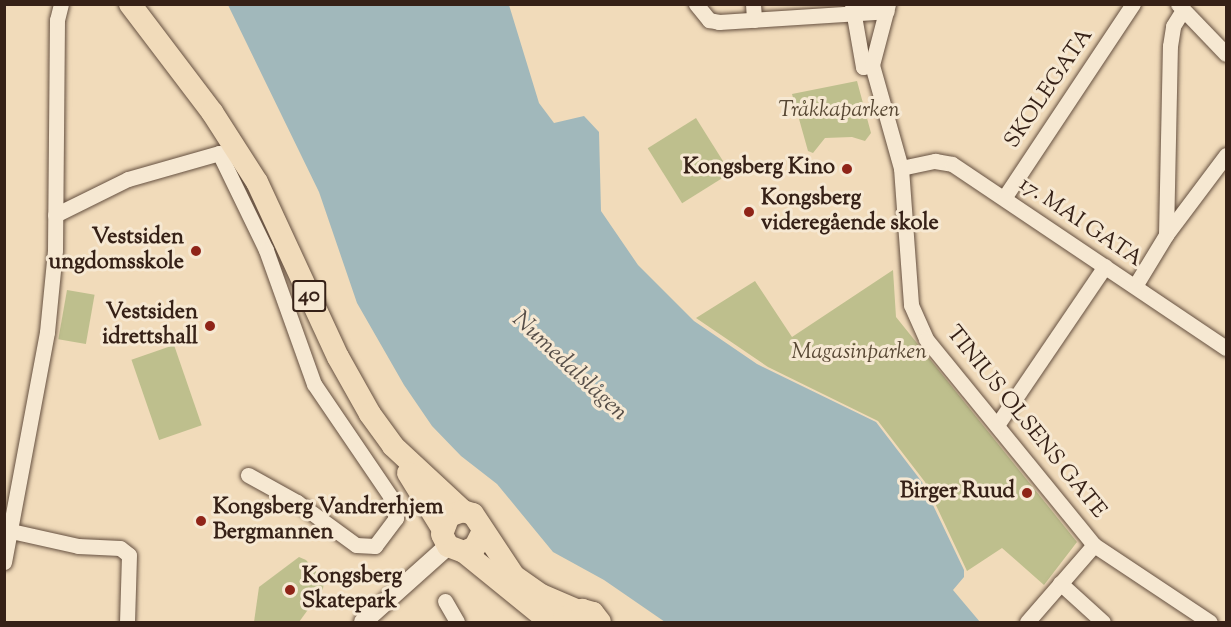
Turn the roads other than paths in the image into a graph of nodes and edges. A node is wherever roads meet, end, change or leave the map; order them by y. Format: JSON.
{"nodes":[{"id":1,"x":62,"y":4,"type":"edge"},
{"id":2,"x":130,"y":4,"type":"edge"},
{"id":3,"x":696,"y":4,"type":"edge"},
{"id":4,"x":1133,"y":4,"type":"edge"},
{"id":5,"x":1180,"y":7,"type":"edge"},
{"id":6,"x":852,"y":8,"type":"edge"},
{"id":7,"x":888,"y":8,"type":"edge"},
{"id":8,"x":754,"y":12,"type":"edge"},
{"id":9,"x":1227,"y":54,"type":"edge"},
{"id":10,"x":872,"y":65,"type":"junction"},
{"id":11,"x":1227,"y":155,"type":"edge"},
{"id":12,"x":901,"y":168,"type":"junction"},
{"id":13,"x":1004,"y":198,"type":"junction"},
{"id":14,"x":55,"y":214,"type":"junction"},
{"id":15,"x":1166,"y":235,"type":"junction"},
{"id":16,"x":1104,"y":266,"type":"junction"},
{"id":17,"x":1135,"y":286,"type":"junction"},
{"id":18,"x":1226,"y":346,"type":"edge"},
{"id":19,"x":997,"y":425,"type":"junction"},
{"id":20,"x":393,"y":446,"type":"junction"},
{"id":21,"x":248,"y":475,"type":"dead end"},
{"id":22,"x":463,"y":511,"type":"junction"},
{"id":23,"x":11,"y":531,"type":"junction"},
{"id":24,"x":483,"y":531,"type":"junction"},
{"id":25,"x":451,"y":542,"type":"junction"},
{"id":26,"x":1094,"y":545,"type":"junction"},
{"id":27,"x":4,"y":562,"type":"edge"},
{"id":28,"x":1060,"y":584,"type":"junction"},
{"id":29,"x":445,"y":601,"type":"dead end"},
{"id":30,"x":569,"y":616,"type":"edge"},
{"id":31,"x":1102,"y":621,"type":"edge"},
{"id":32,"x":127,"y":622,"type":"edge"},
{"id":33,"x":363,"y":622,"type":"edge"},
{"id":34,"x":457,"y":622,"type":"edge"},
{"id":35,"x":550,"y":622,"type":"edge"},
{"id":36,"x":600,"y":622,"type":"edge"},
{"id":37,"x":1027,"y":622,"type":"edge"},
{"id":38,"x":1210,"y":622,"type":"edge"}],
"edges":[{"from":1,"to":14,"type":"street"},
{"from":2,"to":20,"type":"main road","number":"40"},
{"from":3,"to":8,"type":"street"},
{"from":4,"to":13,"type":"street","name":"SKOLEGATA"},
{"from":5,"to":9,"type":"street"},
{"from":5,"to":15,"type":"street"},
{"from":6,"to":7,"type":"street"},
{"from":6,"to":8,"type":"street"},
{"from":6,"to":10,"type":"street"},
{"from":7,"to":10,"type":"street"},
{"from":10,"to":12,"type":"street","name":"TINIUS OLSENS GATE"},
{"from":11,"to":15,"type":"street"},
{"from":12,"to":13,"type":"street","name":"17. MAI GATA"},
{"from":12,"to":19,"type":"street","name":"TINIUS OLSENS GATE"},
{"from":13,"to":16,"type":"street","name":"17. MAI GATA"},
{"from":14,"to":21,"type":"street"},
{"from":14,"to":23,"type":"street"},
{"from":15,"to":17,"type":"street"},
{"from":16,"to":17,"type":"street","name":"17. MAI GATA"},
{"from":16,"to":19,"type":"street"},
{"from":17,"to":18,"type":"street","name":"17. MAI GATA"},
{"from":19,"to":26,"type":"street","name":"TINIUS OLSENS GATE"},
{"from":20,"to":22,"type":"main road","number":"40"},
{"from":20,"to":25,"type":"main road","number":"40"},
{"from":22,"to":24,"type":"main road","number":"40"},
{"from":22,"to":25,"type":"main road"},
{"from":23,"to":27,"type":"street"},
{"from":23,"to":32,"type":"street"},
{"from":24,"to":25,"type":"main road"},
{"from":24,"to":30,"type":"main road","number":"40"},
{"from":25,"to":33,"type":"street"},
{"from":25,"to":35,"type":"main road","number":"40"},
{"from":26,"to":28,"type":"street"},
{"from":26,"to":38,"type":"street","name":"TINIUS OLSENS GATE"},
{"from":28,"to":31,"type":"street"},
{"from":28,"to":37,"type":"street"},
{"from":29,"to":34,"type":"street"},
{"from":30,"to":36,"type":"main road","number":"40"}]}
